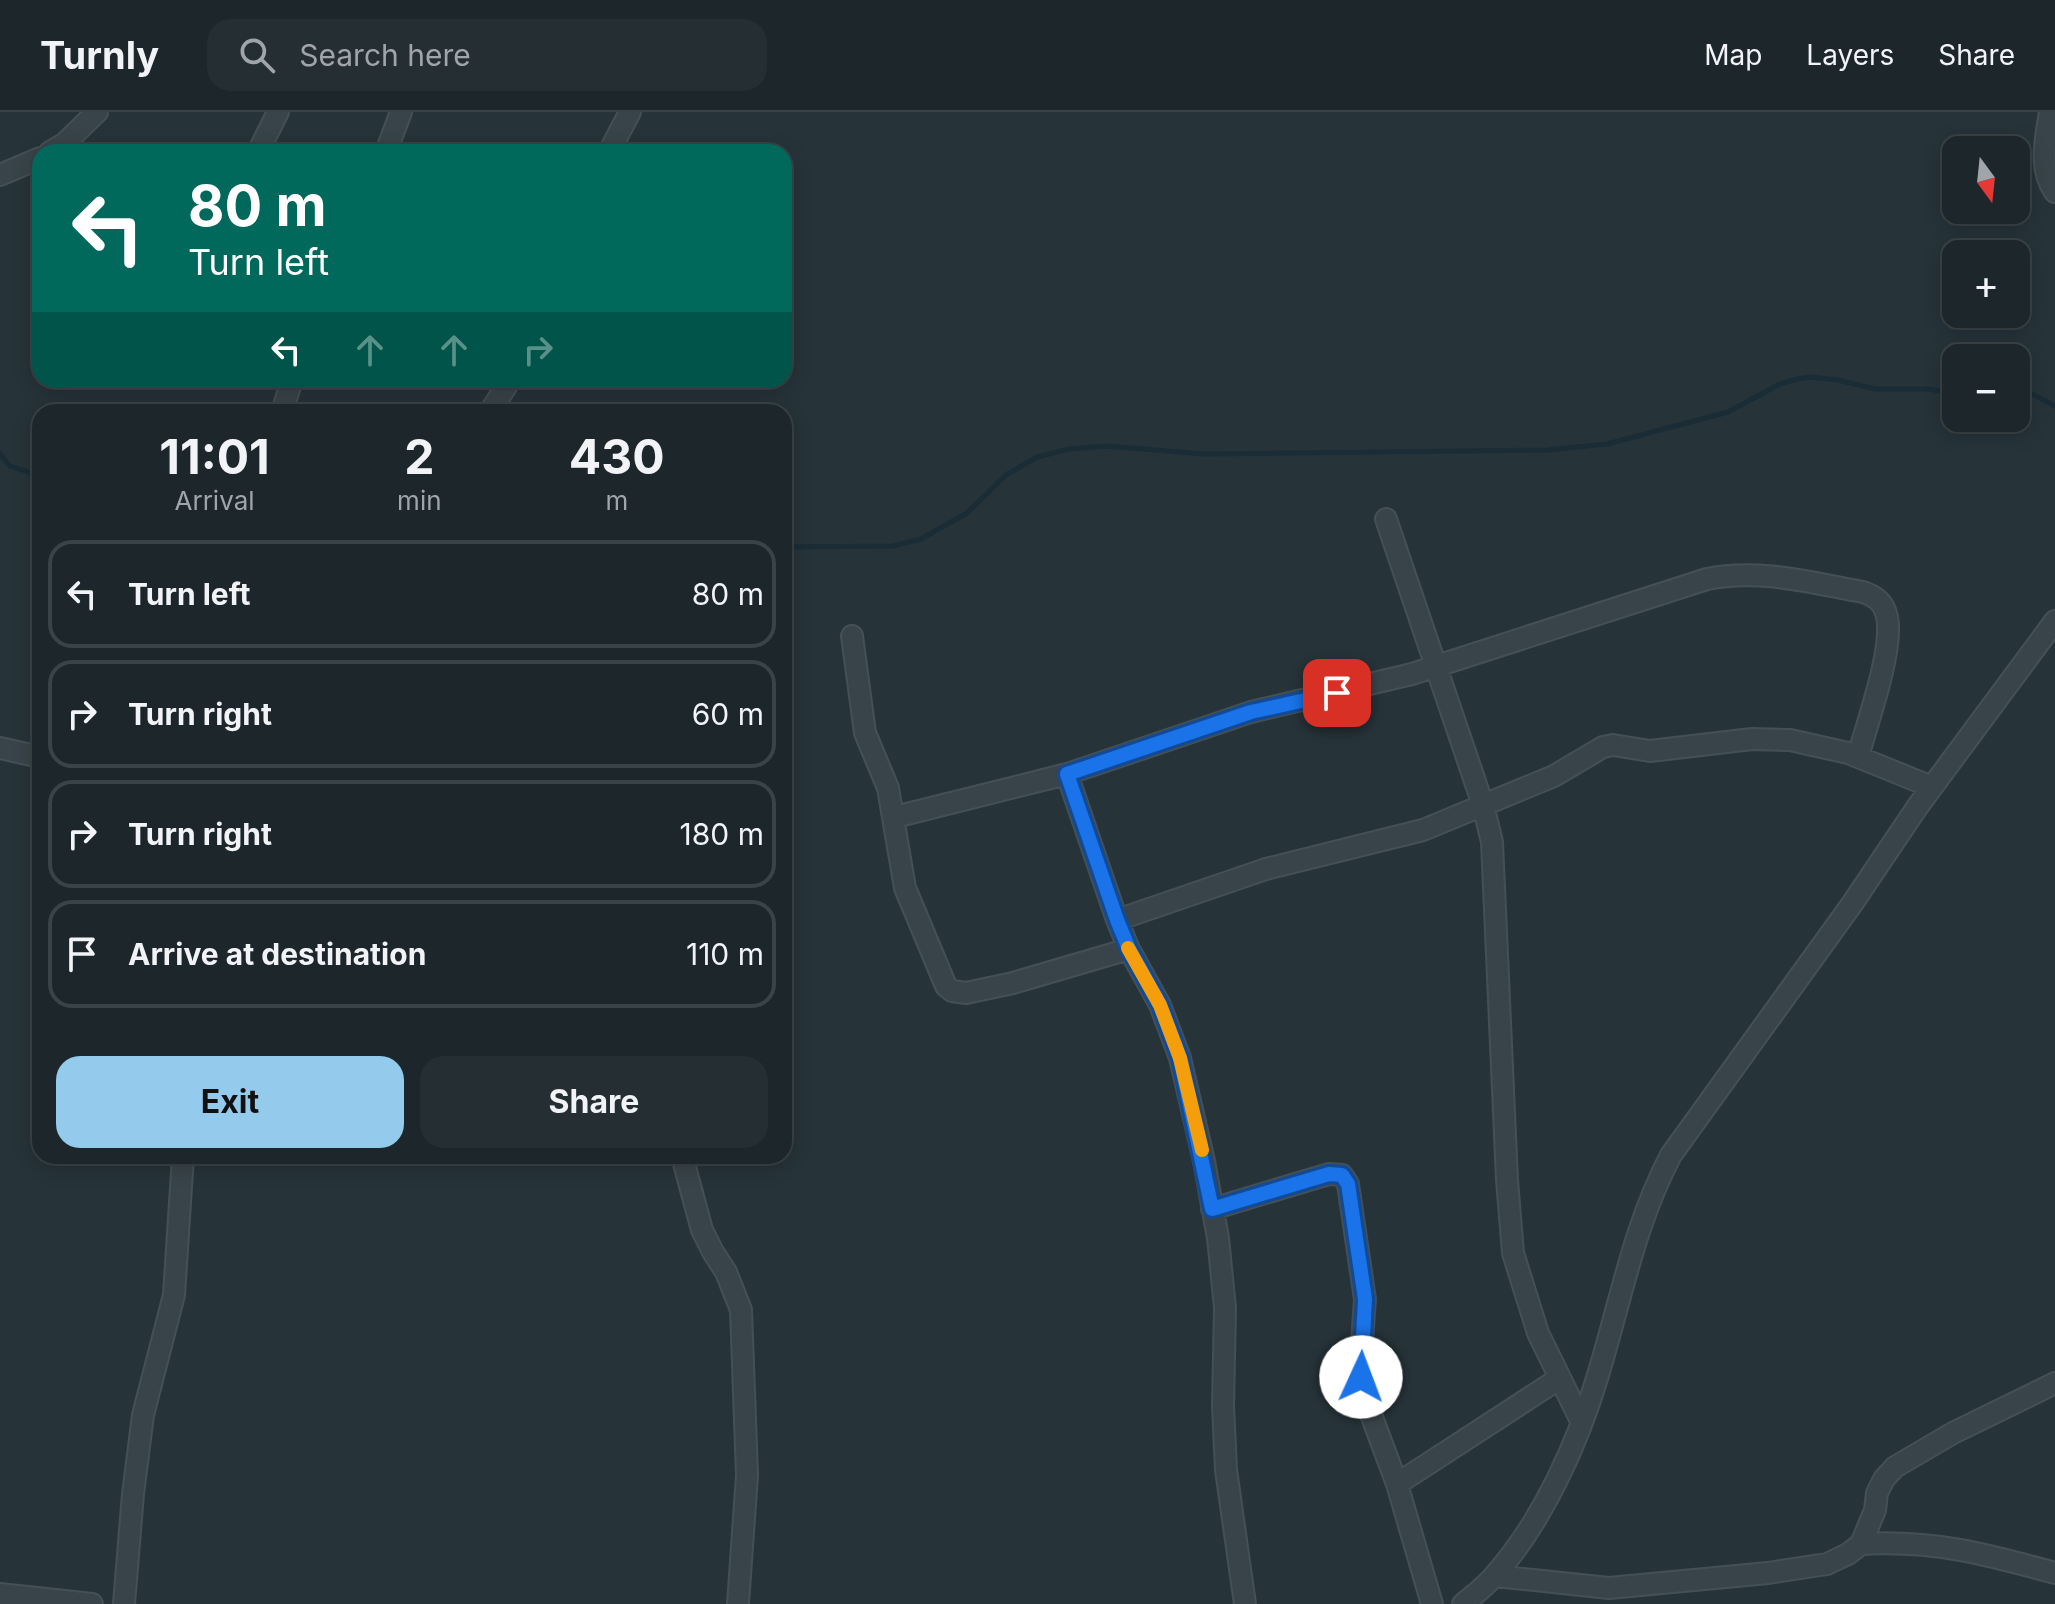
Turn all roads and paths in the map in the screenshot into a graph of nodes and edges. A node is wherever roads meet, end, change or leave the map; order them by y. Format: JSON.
{"nodes":[{"id":1,"x":97,"y":112,"type":"edge"},
{"id":2,"x":278,"y":112,"type":"edge"},
{"id":3,"x":401,"y":112,"type":"edge"},
{"id":4,"x":630,"y":112,"type":"edge"},
{"id":5,"x":2050,"y":112,"type":"edge"},
{"id":6,"x":67,"y":144,"type":"edge"},
{"id":7,"x":262,"y":144,"type":"edge"},
{"id":8,"x":389,"y":144,"type":"edge"},
{"id":9,"x":613,"y":144,"type":"edge"},
{"id":10,"x":32,"y":161,"type":"edge"},
{"id":11,"x":0,"y":175,"type":"edge"},
{"id":12,"x":2055,"y":192,"type":"edge"},
{"id":13,"x":1386,"y":519,"type":"dead end"},
{"id":14,"x":2055,"y":621,"type":"edge"},
{"id":15,"x":852,"y":636,"type":"dead end"},
{"id":16,"x":1434,"y":667,"type":"junction"},
{"id":17,"x":0,"y":748,"type":"edge"},
{"id":18,"x":32,"y":755,"type":"edge"},
{"id":19,"x":1858,"y":757,"type":"junction"},
{"id":20,"x":1067,"y":774,"type":"junction"},
{"id":21,"x":1932,"y":787,"type":"junction"},
{"id":22,"x":1483,"y":805,"type":"junction"},
{"id":23,"x":895,"y":817,"type":"junction"},
{"id":24,"x":1117,"y":920,"type":"junction"},
{"id":25,"x":1129,"y":949,"type":"junction"},
{"id":26,"x":182,"y":1164,"type":"edge"},
{"id":27,"x":684,"y":1164,"type":"edge"},
{"id":28,"x":1212,"y":1209,"type":"junction"},
{"id":29,"x":1560,"y":1378,"type":"junction"},
{"id":30,"x":2055,"y":1383,"type":"edge"},
{"id":31,"x":1581,"y":1421,"type":"junction"},
{"id":32,"x":1397,"y":1484,"type":"junction"},
{"id":33,"x":1861,"y":1544,"type":"junction"},
{"id":34,"x":2055,"y":1573,"type":"edge"},
{"id":35,"x":1495,"y":1576,"type":"junction"},
{"id":36,"x":0,"y":1594,"type":"edge"},
{"id":37,"x":92,"y":1604,"type":"edge"},
{"id":38,"x":124,"y":1604,"type":"edge"},
{"id":39,"x":738,"y":1604,"type":"edge"},
{"id":40,"x":1245,"y":1604,"type":"edge"},
{"id":41,"x":1432,"y":1604,"type":"edge"},
{"id":42,"x":1463,"y":1604,"type":"edge"}],
"edges":[{"from":1,"to":6,"type":"street"},
{"from":2,"to":7,"type":"street"},
{"from":3,"to":8,"type":"street"},
{"from":4,"to":9,"type":"street"},
{"from":5,"to":12,"type":"street"},
{"from":10,"to":11,"type":"street"},
{"from":13,"to":16,"type":"street"},
{"from":14,"to":21,"type":"street"},
{"from":15,"to":23,"type":"street"},
{"from":16,"to":19,"type":"street"},
{"from":16,"to":20,"type":"street"},
{"from":16,"to":22,"type":"street"},
{"from":17,"to":18,"type":"street"},
{"from":19,"to":21,"type":"street"},
{"from":19,"to":22,"type":"street"},
{"from":20,"to":23,"type":"street"},
{"from":20,"to":24,"type":"street"},
{"from":21,"to":31,"type":"street"},
{"from":22,"to":24,"type":"street"},
{"from":22,"to":29,"type":"street"},
{"from":23,"to":25,"type":"street"},
{"from":24,"to":25,"type":"street"},
{"from":25,"to":28,"type":"street"},
{"from":26,"to":38,"type":"street"},
{"from":27,"to":39,"type":"street"},
{"from":28,"to":32,"type":"street"},
{"from":28,"to":40,"type":"street"},
{"from":29,"to":31,"type":"street"},
{"from":29,"to":32,"type":"street"},
{"from":30,"to":33,"type":"street"},
{"from":31,"to":35,"type":"street"},
{"from":32,"to":41,"type":"street"},
{"from":33,"to":34,"type":"street"},
{"from":33,"to":35,"type":"street"},
{"from":35,"to":42,"type":"street"},
{"from":36,"to":37,"type":"street"}]}
